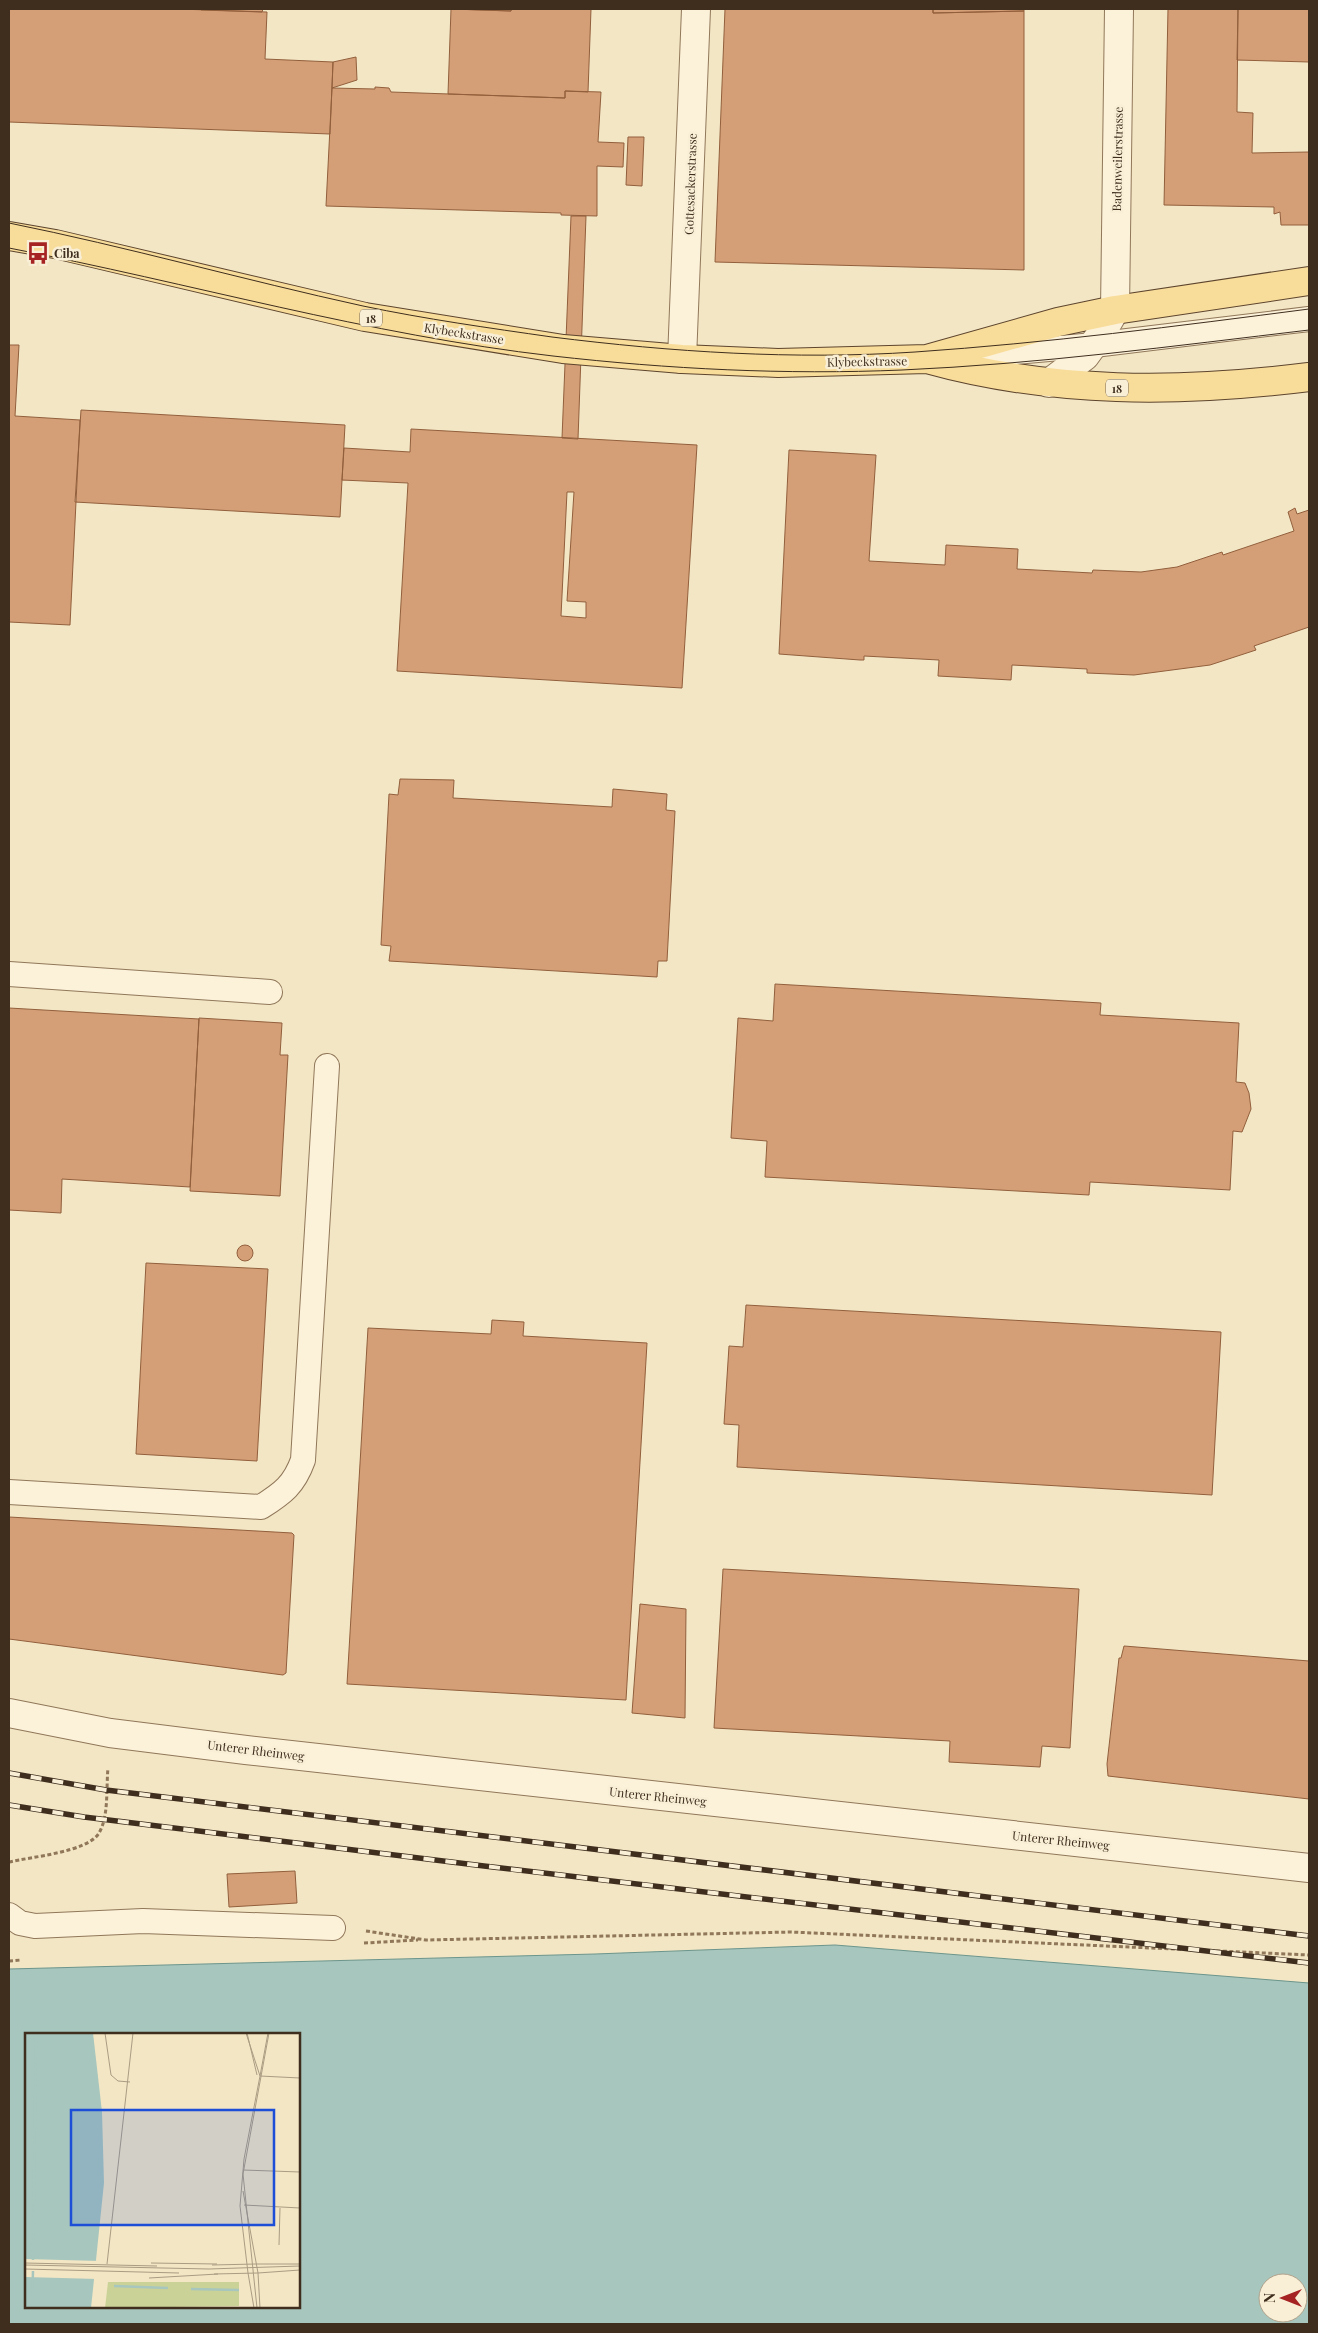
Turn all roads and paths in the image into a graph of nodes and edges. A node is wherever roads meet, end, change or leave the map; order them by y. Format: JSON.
{"nodes":[{"id":1,"x":696,"y":9,"type":"edge"},
{"id":2,"x":1119,"y":9,"type":"edge"},
{"id":3,"x":9,"y":236,"type":"edge"},
{"id":4,"x":1309,"y":280,"type":"edge"},
{"id":5,"x":1115,"y":310,"type":"junction"},
{"id":6,"x":1309,"y":319,"type":"edge"},
{"id":7,"x":1094,"y":345,"type":"junction"},
{"id":8,"x":682,"y":359,"type":"junction"},
{"id":9,"x":927,"y":359,"type":"junction"},
{"id":10,"x":1309,"y":377,"type":"edge"},
{"id":11,"x":1050,"y":383,"type":"junction"},
{"id":12,"x":9,"y":974,"type":"edge"},
{"id":13,"x":270,"y":992,"type":"dead end"},
{"id":14,"x":327,"y":1066,"type":"dead end"},
{"id":15,"x":9,"y":1492,"type":"edge"},
{"id":16,"x":9,"y":1713,"type":"edge"},
{"id":17,"x":110,"y":1733,"type":"junction"},
{"id":18,"x":9,"y":1862,"type":"edge"},
{"id":19,"x":1309,"y":1868,"type":"edge"},
{"id":20,"x":9,"y":1915,"type":"edge"},
{"id":21,"x":35,"y":1926,"type":"junction"},
{"id":22,"x":332,"y":1928,"type":"joint"},
{"id":23,"x":9,"y":1929,"type":"edge"},
{"id":24,"x":1309,"y":1955,"type":"edge"}],
"edges":[{"from":1,"to":8,"type":"street","name":"Gottesackerstrasse"},
{"from":2,"to":5,"type":"street","name":"Badenweilerstrasse"},
{"from":3,"to":8,"type":"main road","name":"Klybeckstrasse","number":"18"},
{"from":4,"to":5,"type":"main road","name":"Klybeckstrasse","number":"18"},
{"from":5,"to":7,"type":"street"},
{"from":5,"to":9,"type":"main road","name":"Klybeckstrasse","number":"18"},
{"from":6,"to":7,"type":"lane"},
{"from":7,"to":9,"type":"lane"},
{"from":7,"to":11,"type":"street"},
{"from":8,"to":9,"type":"main road","name":"Klybeckstrasse","number":"18"},
{"from":9,"to":11,"type":"main road","name":"Klybeckstrasse","number":"18"},
{"from":10,"to":11,"type":"main road","name":"Klybeckstrasse","number":"18"},
{"from":12,"to":13,"type":"lane"},
{"from":14,"to":15,"type":"lane"},
{"from":16,"to":17,"type":"street","name":"Unterer Rheinweg"},
{"from":17,"to":18,"type":"path"},
{"from":17,"to":19,"type":"street","name":"Unterer Rheinweg"},
{"from":20,"to":21,"type":"lane"},
{"from":21,"to":22,"type":"lane"},
{"from":21,"to":23,"type":"lane"},
{"from":22,"to":24,"type":"path"}]}
